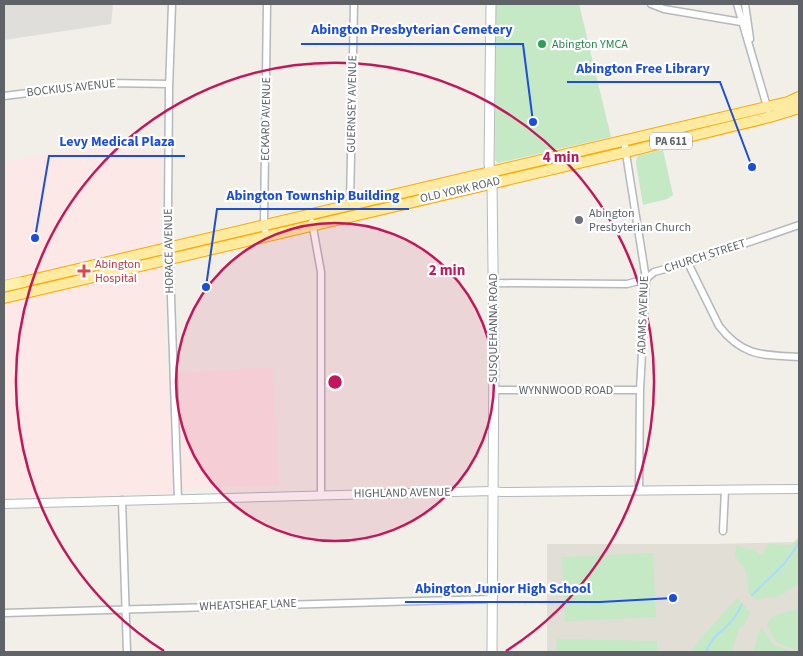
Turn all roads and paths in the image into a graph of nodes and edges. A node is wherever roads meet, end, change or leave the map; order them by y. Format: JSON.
{"nodes":[{"id":1,"x":172,"y":4,"type":"edge"},
{"id":2,"x":267,"y":4,"type":"edge"},
{"id":3,"x":354,"y":4,"type":"edge"},
{"id":4,"x":491,"y":4,"type":"edge"},
{"id":5,"x":651,"y":4,"type":"edge"},
{"id":6,"x":737,"y":4,"type":"edge"},
{"id":7,"x":745,"y":4,"type":"edge"},
{"id":8,"x":741,"y":22,"type":"junction"},
{"id":9,"x":750,"y":46,"type":"junction"},
{"id":10,"x":169,"y":84,"type":"junction"},
{"id":11,"x":4,"y":96,"type":"edge"},
{"id":12,"x":799,"y":97,"type":"edge"},
{"id":13,"x":767,"y":106,"type":"junction"},
{"id":14,"x":799,"y":108,"type":"edge"},
{"id":15,"x":770,"y":117,"type":"junction"},
{"id":16,"x":624,"y":141,"type":"junction"},
{"id":17,"x":626,"y":152,"type":"junction"},
{"id":18,"x":492,"y":178,"type":"junction"},
{"id":19,"x":350,"y":204,"type":"junction"},
{"id":20,"x":310,"y":219,"type":"junction"},
{"id":21,"x":799,"y":225,"type":"edge"},
{"id":22,"x":265,"y":230,"type":"junction"},
{"id":23,"x":169,"y":254,"type":"junction"},
{"id":24,"x":688,"y":263,"type":"junction"},
{"id":25,"x":646,"y":279,"type":"junction"},
{"id":26,"x":23,"y":282,"type":"joint"},
{"id":27,"x":493,"y":283,"type":"junction"},
{"id":28,"x":4,"y":286,"type":"edge"},
{"id":29,"x":4,"y":298,"type":"edge"},
{"id":30,"x":799,"y":357,"type":"edge"},
{"id":31,"x":493,"y":390,"type":"junction"},
{"id":32,"x":640,"y":390,"type":"junction"},
{"id":33,"x":799,"y":489,"type":"edge"},
{"id":34,"x":639,"y":490,"type":"junction"},
{"id":35,"x":724,"y":490,"type":"junction"},
{"id":36,"x":492,"y":491,"type":"junction"},
{"id":37,"x":321,"y":495,"type":"junction"},
{"id":38,"x":178,"y":499,"type":"junction"},
{"id":39,"x":122,"y":500,"type":"junction"},
{"id":40,"x":4,"y":504,"type":"edge"},
{"id":41,"x":723,"y":531,"type":"dead end"},
{"id":42,"x":492,"y":599,"type":"junction"},
{"id":43,"x":126,"y":608,"type":"junction"},
{"id":44,"x":4,"y":613,"type":"edge"},
{"id":45,"x":127,"y":652,"type":"edge"},
{"id":46,"x":492,"y":652,"type":"edge"}],
"edges":[{"from":1,"to":10,"type":"street","name":"HORACE AVENUE"},
{"from":2,"to":22,"type":"street","name":"ECKARD AVENUE"},
{"from":3,"to":19,"type":"street","name":"GUERNSEY AVENUE"},
{"from":4,"to":18,"type":"main road","name":"SUSQUEHANNA ROAD"},
{"from":5,"to":8,"type":"street"},
{"from":6,"to":8,"type":"street"},
{"from":7,"to":9,"type":"street"},
{"from":8,"to":9,"type":"street"},
{"from":9,"to":13,"type":"street"},
{"from":10,"to":11,"type":"street","name":"BOCKIUS AVENUE"},
{"from":10,"to":23,"type":"street","name":"HORACE AVENUE"},
{"from":12,"to":13,"type":"highway","name":"OLD YORK ROAD","number":"PA 611"},
{"from":13,"to":15,"type":"street"},
{"from":13,"to":16,"type":"highway","name":"OLD YORK ROAD","number":"PA 611"},
{"from":14,"to":15,"type":"highway","name":"OLD YORK ROAD","number":"PA 611"},
{"from":15,"to":17,"type":"highway","name":"OLD YORK ROAD","number":"PA 611"},
{"from":16,"to":17,"type":"street","name":"ADAMS AVENUE"},
{"from":16,"to":18,"type":"highway","name":"OLD YORK ROAD","number":"PA 611"},
{"from":17,"to":18,"type":"highway","name":"OLD YORK ROAD","number":"PA 611"},
{"from":17,"to":25,"type":"street","name":"ADAMS AVENUE"},
{"from":18,"to":19,"type":"highway","name":"OLD YORK ROAD","number":"PA 611"},
{"from":18,"to":20,"type":"highway","name":"OLD YORK ROAD","number":"PA 611"},
{"from":18,"to":27,"type":"main road","name":"SUSQUEHANNA ROAD"},
{"from":19,"to":20,"type":"highway","name":"OLD YORK ROAD","number":"PA 611"},
{"from":20,"to":22,"type":"highway","name":"OLD YORK ROAD","number":"PA 611"},
{"from":20,"to":37,"type":"street"},
{"from":21,"to":24,"type":"street","name":"CHURCH STREET"},
{"from":22,"to":23,"type":"highway","name":"OLD YORK ROAD","number":"PA 611"},
{"from":23,"to":26,"type":"highway","name":"OLD YORK ROAD","number":"PA 611"},
{"from":23,"to":29,"type":"highway","name":"OLD YORK ROAD","number":"PA 611"},
{"from":23,"to":38,"type":"street","name":"HORACE AVENUE"},
{"from":24,"to":25,"type":"street","name":"CHURCH STREET"},
{"from":24,"to":30,"type":"street"},
{"from":25,"to":27,"type":"street","name":"CHURCH STREET"},
{"from":25,"to":32,"type":"street","name":"ADAMS AVENUE"},
{"from":26,"to":28,"type":"main road","name":"OLD YORK ROAD","number":"PA 611"},
{"from":27,"to":31,"type":"main road","name":"SUSQUEHANNA ROAD"},
{"from":31,"to":32,"type":"street","name":"WYNNWOOD ROAD"},
{"from":31,"to":36,"type":"main road","name":"SUSQUEHANNA ROAD"},
{"from":32,"to":34,"type":"street","name":"ADAMS AVENUE"},
{"from":33,"to":35,"type":"street","name":"HIGHLAND AVENUE"},
{"from":34,"to":35,"type":"street","name":"HIGHLAND AVENUE"},
{"from":34,"to":36,"type":"street","name":"HIGHLAND AVENUE"},
{"from":35,"to":41,"type":"street"},
{"from":36,"to":37,"type":"street","name":"HIGHLAND AVENUE"},
{"from":36,"to":42,"type":"main road","name":"SUSQUEHANNA ROAD"},
{"from":37,"to":38,"type":"street","name":"HIGHLAND AVENUE"},
{"from":38,"to":39,"type":"street","name":"HIGHLAND AVENUE"},
{"from":39,"to":40,"type":"street","name":"HIGHLAND AVENUE"},
{"from":39,"to":43,"type":"street"},
{"from":42,"to":43,"type":"street","name":"WHEATSHEAF LANE"},
{"from":42,"to":46,"type":"main road","name":"SUSQUEHANNA ROAD"},
{"from":43,"to":44,"type":"street","name":"WHEATSHEAF LANE"},
{"from":43,"to":45,"type":"street"}]}
